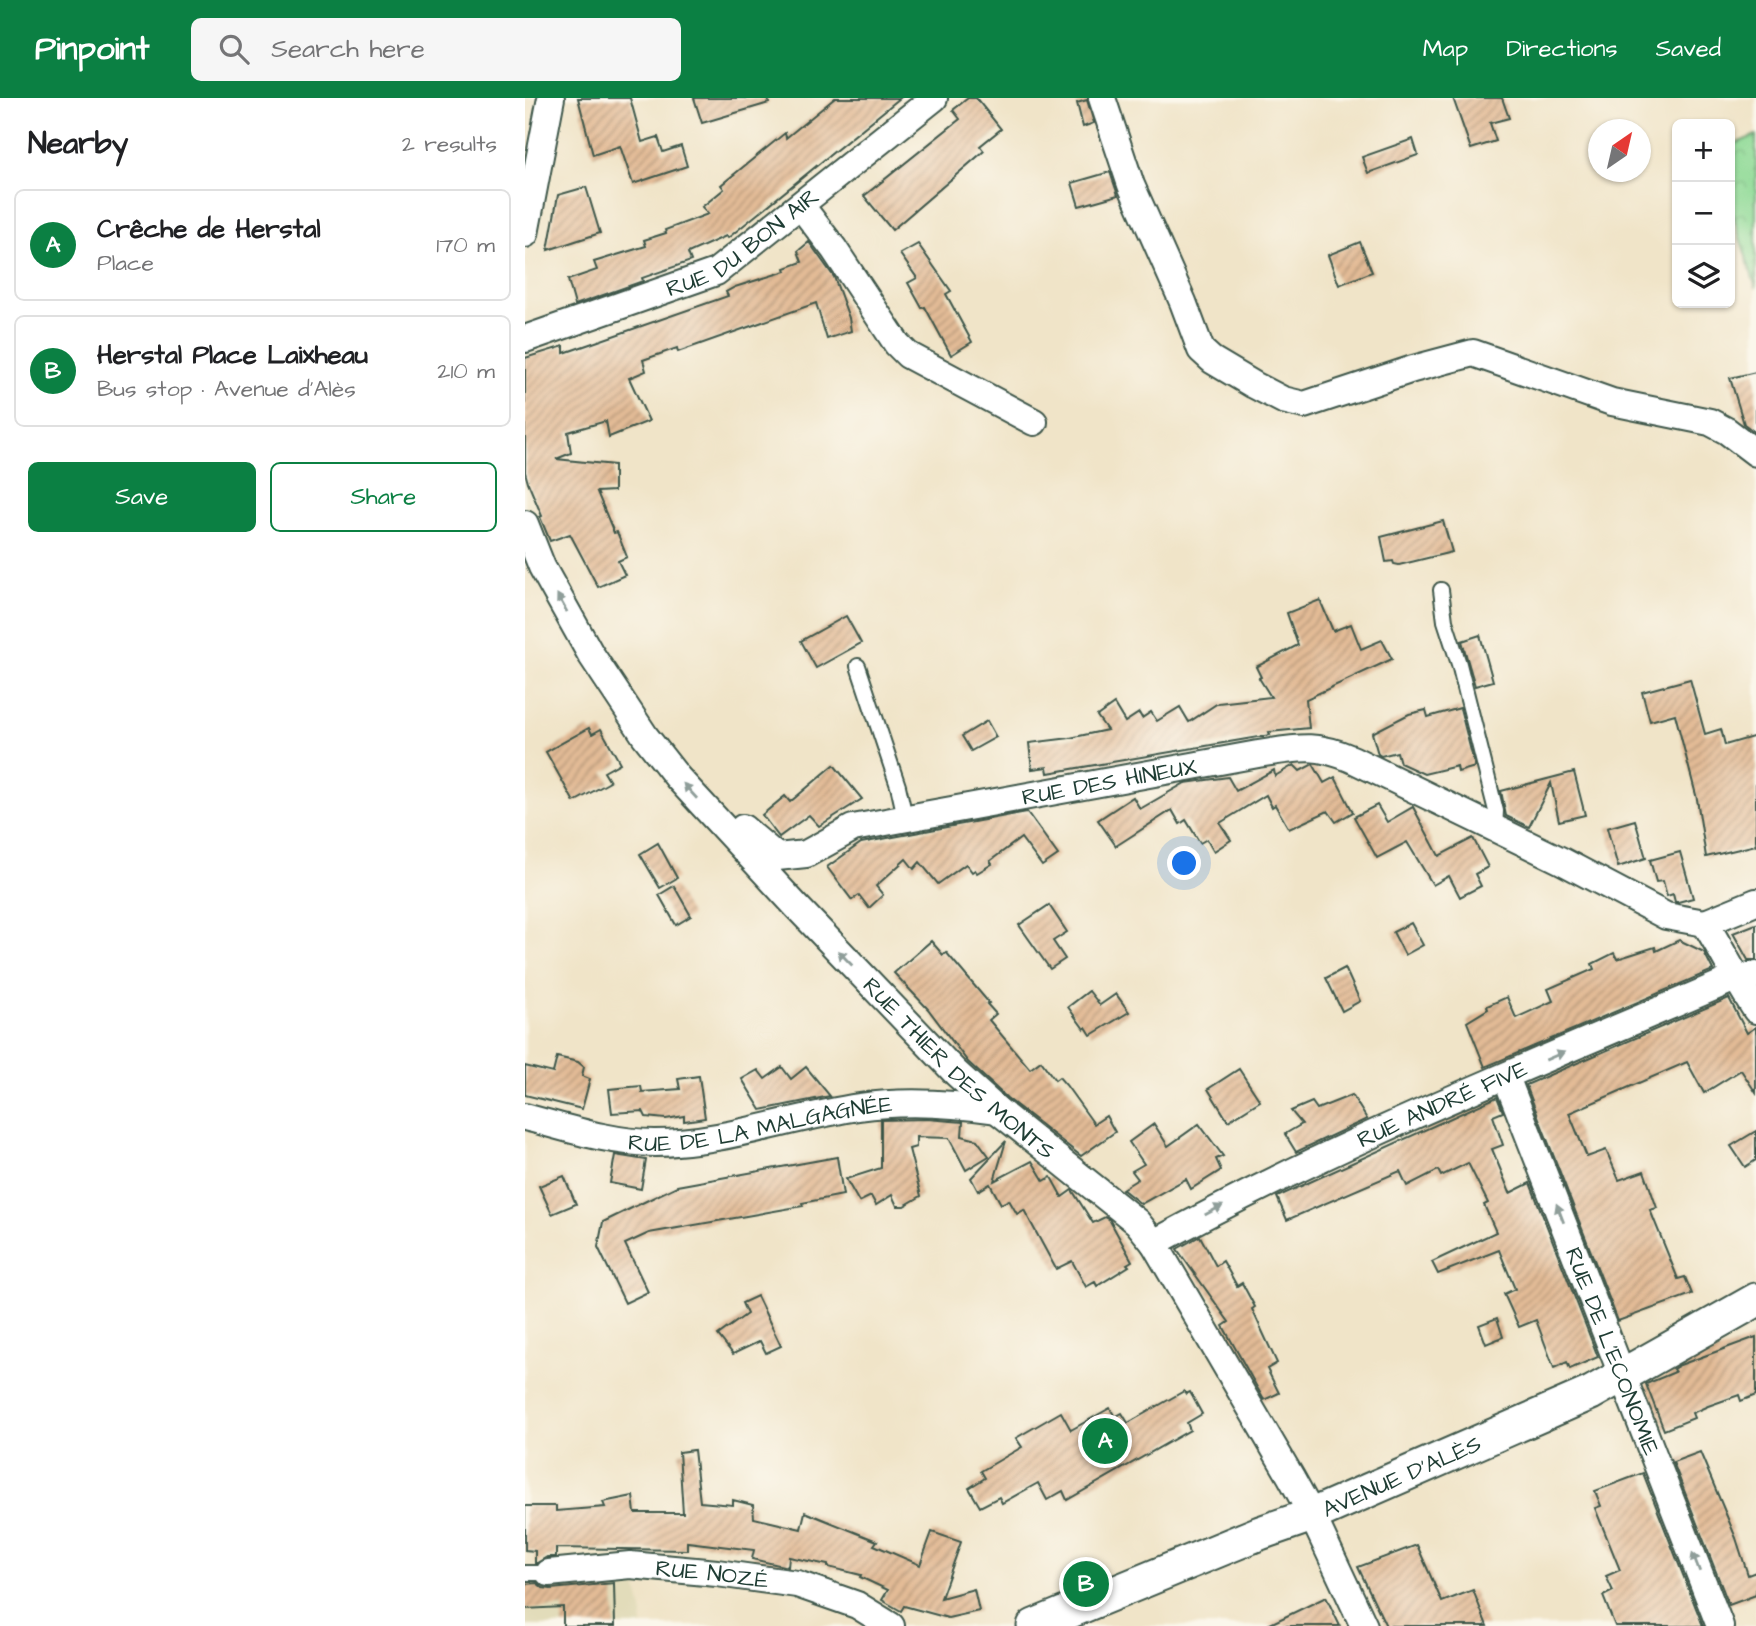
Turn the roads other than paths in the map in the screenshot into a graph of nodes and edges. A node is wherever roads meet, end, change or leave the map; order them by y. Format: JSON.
{"nodes":[{"id":1,"x":551,"y":98,"type":"edge"},
{"id":2,"x":934,"y":98,"type":"edge"},
{"id":3,"x":1102,"y":98,"type":"edge"},
{"id":4,"x":801,"y":206,"type":"junction"},
{"id":5,"x":525,"y":234,"type":"edge"},
{"id":6,"x":525,"y":340,"type":"edge"},
{"id":7,"x":1034,"y":422,"type":"dead end"},
{"id":8,"x":1756,"y":453,"type":"edge"},
{"id":9,"x":525,"y":524,"type":"edge"},
{"id":10,"x":1441,"y":590,"type":"dead end"},
{"id":11,"x":858,"y":666,"type":"dead end"},
{"id":12,"x":905,"y":817,"type":"junction"},
{"id":13,"x":724,"y":829,"type":"junction"},
{"id":14,"x":1495,"y":829,"type":"junction"},
{"id":15,"x":1756,"y":902,"type":"edge"},
{"id":16,"x":1705,"y":923,"type":"junction"},
{"id":17,"x":1745,"y":977,"type":"edge"},
{"id":18,"x":1756,"y":1010,"type":"edge"},
{"id":19,"x":1506,"y":1077,"type":"junction"},
{"id":20,"x":997,"y":1110,"type":"junction"},
{"id":21,"x":525,"y":1116,"type":"edge"},
{"id":22,"x":1154,"y":1243,"type":"junction"},
{"id":23,"x":1756,"y":1300,"type":"edge"},
{"id":24,"x":1622,"y":1377,"type":"junction"},
{"id":25,"x":1312,"y":1515,"type":"junction"},
{"id":26,"x":537,"y":1573,"type":"edge"},
{"id":27,"x":891,"y":1626,"type":"edge"},
{"id":28,"x":1034,"y":1626,"type":"edge"},
{"id":29,"x":1364,"y":1626,"type":"edge"},
{"id":30,"x":1720,"y":1626,"type":"edge"}],
"edges":[{"from":1,"to":5,"type":"street"},
{"from":2,"to":4,"type":"street","name":"RUE DU BON AIR"},
{"from":3,"to":8,"type":"street"},
{"from":4,"to":6,"type":"street","name":"RUE DU BON AIR"},
{"from":4,"to":7,"type":"street"},
{"from":13,"to":9,"type":"street","name":"RUE THIER DES MONTS","one_way":true},
{"from":10,"to":14,"type":"lane"},
{"from":11,"to":12,"type":"lane"},
{"from":12,"to":13,"type":"street","name":"RUE DES HINEUX"},
{"from":12,"to":14,"type":"street","name":"RUE DES HINEUX"},
{"from":20,"to":13,"type":"street","name":"RUE THIER DES MONTS","one_way":true},
{"from":14,"to":16,"type":"street","name":"RUE DES HINEUX"},
{"from":15,"to":16,"type":"street"},
{"from":16,"to":17,"type":"street"},
{"from":17,"to":18,"type":"street"},
{"from":19,"to":17,"type":"street","name":"RUE ANDRÉ FIVE","one_way":true},
{"from":22,"to":19,"type":"street","name":"RUE ANDRÉ FIVE","one_way":true},
{"from":24,"to":19,"type":"street","name":"RUE DE L'ECONOMIE","one_way":true},
{"from":20,"to":21,"type":"street","name":"RUE DE LA MALGAGNÉE"},
{"from":20,"to":22,"type":"street","name":"RUE THIER DES MONTS"},
{"from":22,"to":25,"type":"street","name":"RUE THIER DES MONTS"},
{"from":23,"to":24,"type":"street","name":"AVENUE D'ALÈS"},
{"from":24,"to":25,"type":"street","name":"AVENUE D'ALÈS"},
{"from":30,"to":24,"type":"street","name":"RUE DE L'ECONOMIE","one_way":true},
{"from":25,"to":28,"type":"street","name":"AVENUE D'ALÈS"},
{"from":25,"to":29,"type":"street","name":"RUE THIER DES MONTS"},
{"from":26,"to":27,"type":"street","name":"RUE NOZÉ"}]}
